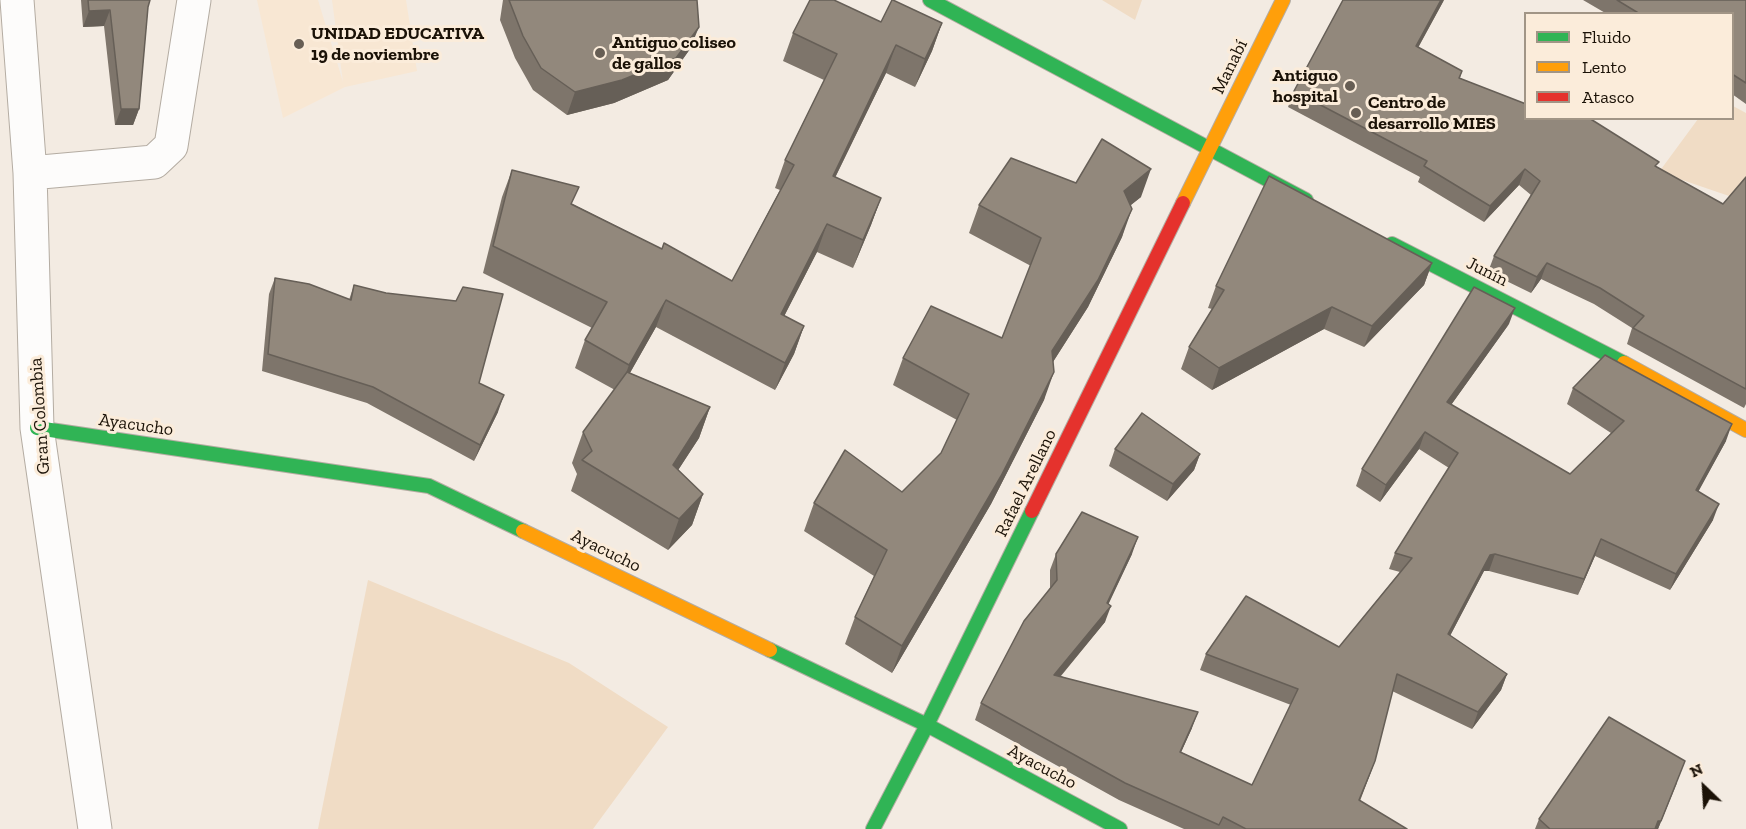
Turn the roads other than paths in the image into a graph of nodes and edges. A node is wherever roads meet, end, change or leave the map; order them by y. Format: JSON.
{"nodes":[{"id":1,"x":17,"y":0,"type":"edge"},
{"id":2,"x":194,"y":0,"type":"edge"},
{"id":3,"x":930,"y":0,"type":"edge"},
{"id":4,"x":1283,"y":0,"type":"edge"},
{"id":5,"x":1209,"y":150,"type":"junction"},
{"id":6,"x":30,"y":173,"type":"junction"},
{"id":7,"x":1315,"y":205,"type":"edge"},
{"id":8,"x":1379,"y":237,"type":"edge"},
{"id":9,"x":37,"y":428,"type":"junction"},
{"id":10,"x":1746,"y":430,"type":"edge"},
{"id":11,"x":927,"y":725,"type":"junction"},
{"id":12,"x":95,"y":829,"type":"edge"},
{"id":13,"x":873,"y":829,"type":"edge"},
{"id":14,"x":1120,"y":829,"type":"edge"}],
"edges":[{"from":1,"to":6,"type":"street","name":"Gran Colombia"},
{"from":2,"to":6,"type":"street"},
{"from":3,"to":5,"type":"street"},
{"from":4,"to":5,"type":"street","name":"Manabí"},
{"from":5,"to":7,"type":"street"},
{"from":5,"to":11,"type":"street","name":"Rafael Arellano"},
{"from":6,"to":9,"type":"street","name":"Gran Colombia"},
{"from":8,"to":10,"type":"street","name":"Junín"},
{"from":9,"to":11,"type":"street","name":"Ayacucho"},
{"from":9,"to":12,"type":"street","name":"Gran Colombia"},
{"from":11,"to":13,"type":"street","name":"Rafael Arellano"},
{"from":11,"to":14,"type":"street","name":"Ayacucho"}]}
